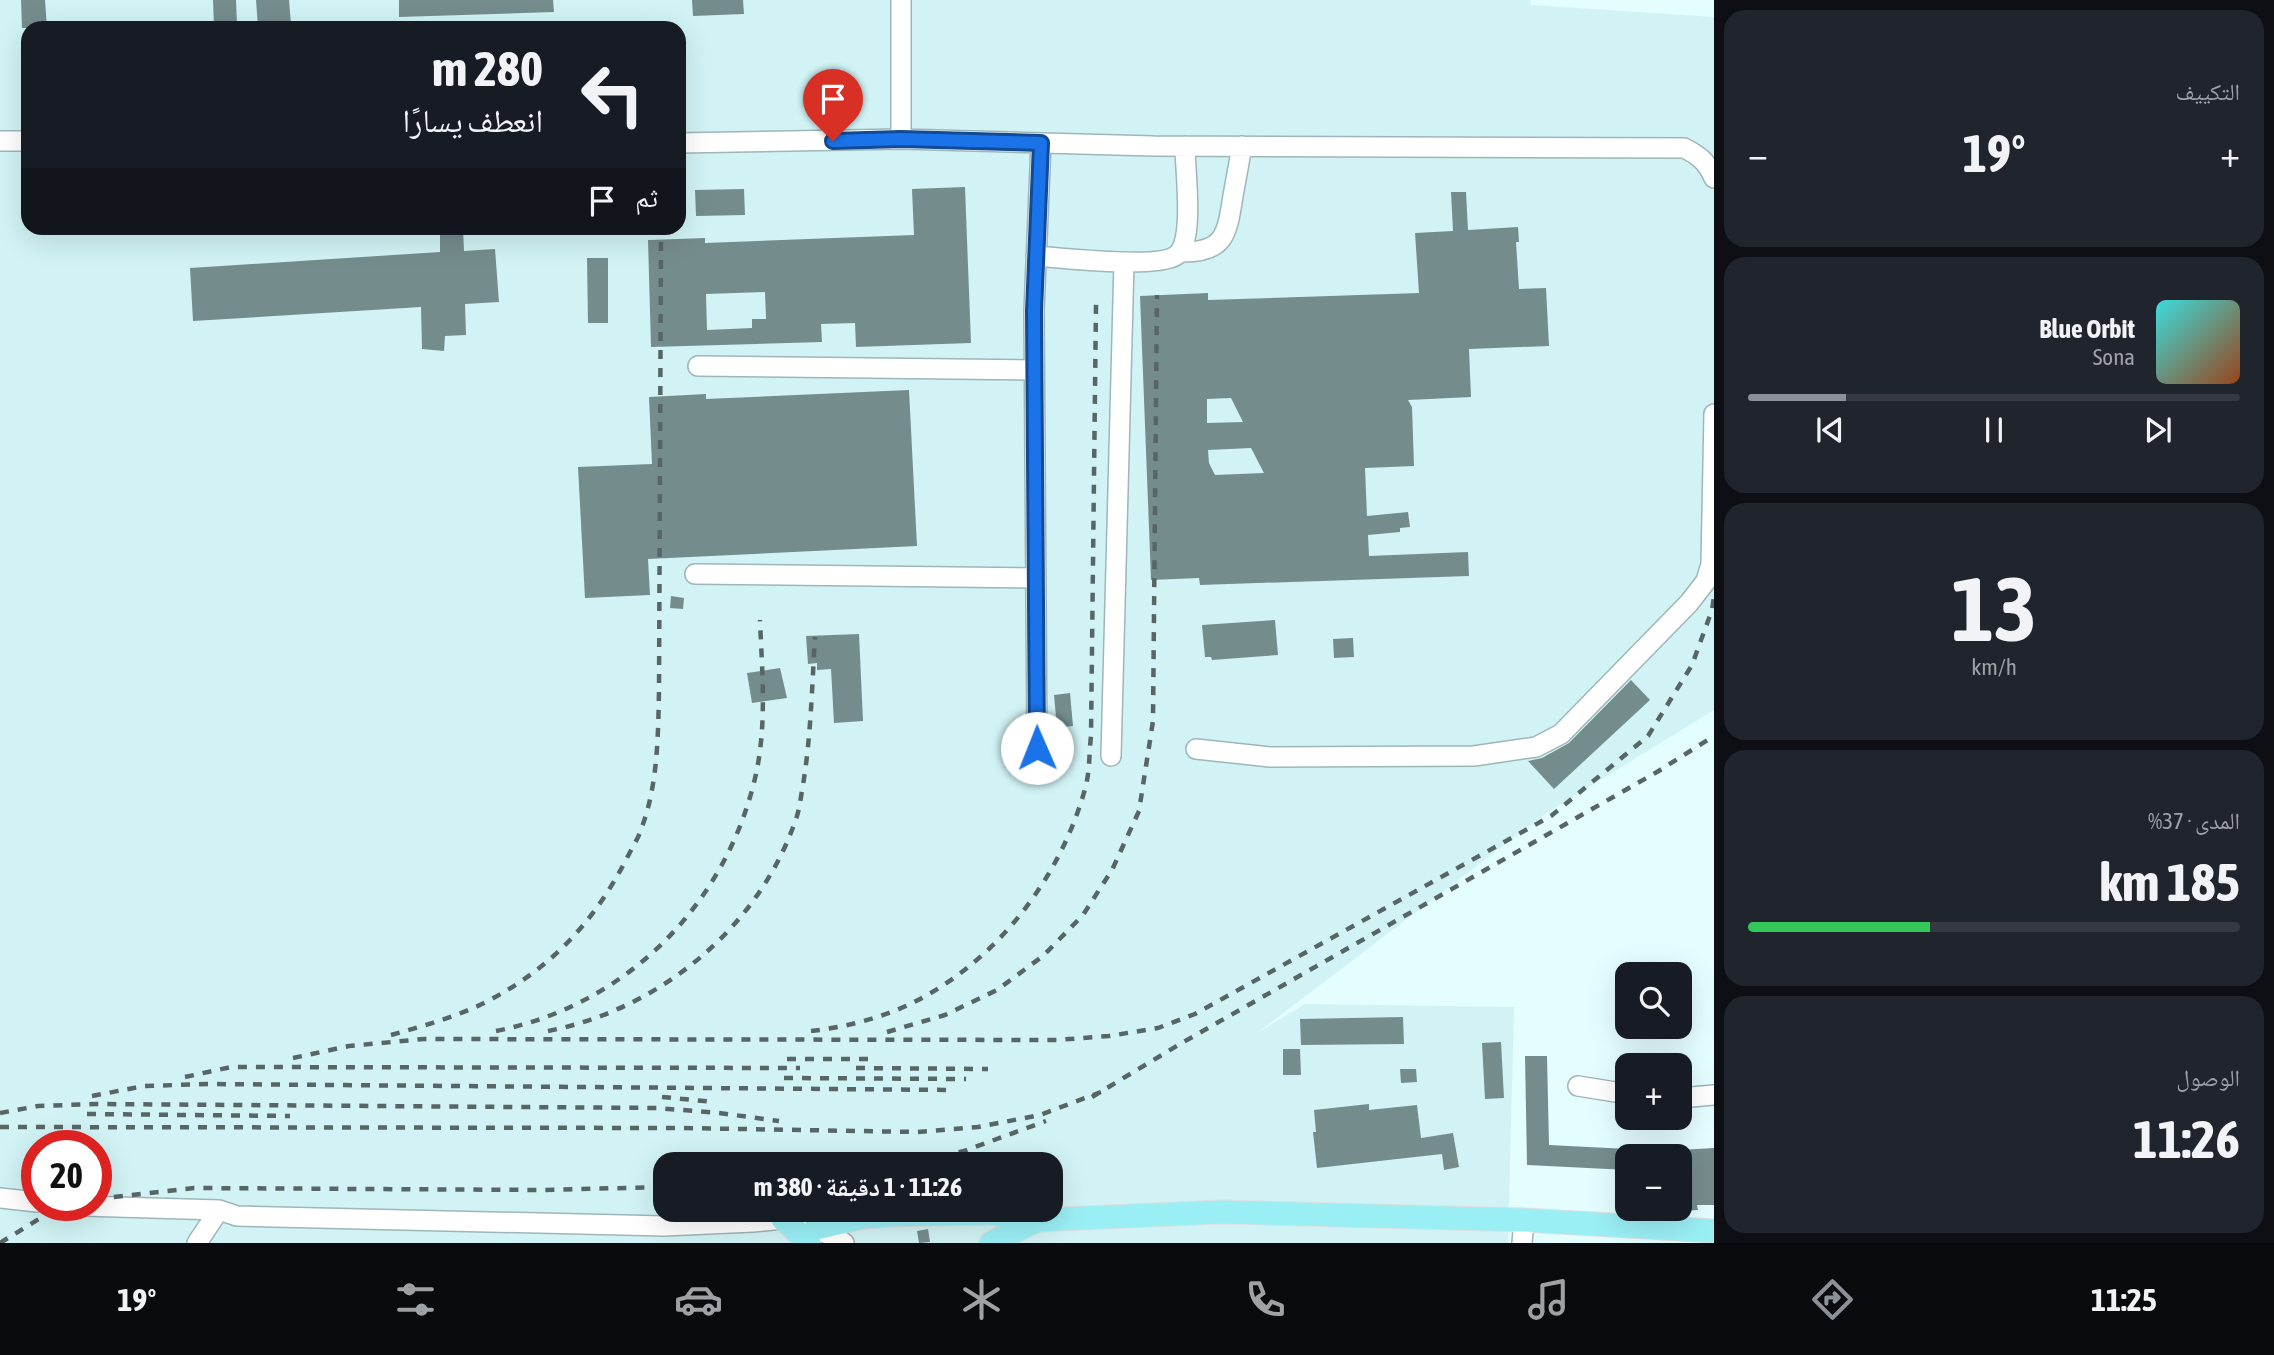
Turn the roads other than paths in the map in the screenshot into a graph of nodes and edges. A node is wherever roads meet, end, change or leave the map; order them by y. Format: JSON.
{"nodes":[{"id":1,"x":901,"y":0,"type":"edge"},
{"id":2,"x":901,"y":139,"type":"junction"},
{"id":3,"x":0,"y":141,"type":"edge"},
{"id":4,"x":21,"y":141,"type":"edge"},
{"id":5,"x":686,"y":143,"type":"edge"},
{"id":6,"x":1041,"y":143,"type":"junction"},
{"id":7,"x":1185,"y":146,"type":"junction"},
{"id":8,"x":1241,"y":146,"type":"junction"},
{"id":9,"x":1714,"y":178,"type":"edge"},
{"id":10,"x":1181,"y":252,"type":"junction"},
{"id":11,"x":1036,"y":256,"type":"junction"},
{"id":12,"x":1124,"y":262,"type":"junction"},
{"id":13,"x":698,"y":366,"type":"dead end"},
{"id":14,"x":1034,"y":370,"type":"junction"},
{"id":15,"x":1714,"y":414,"type":"edge"},
{"id":16,"x":695,"y":574,"type":"dead end"},
{"id":17,"x":1035,"y":578,"type":"junction"},
{"id":18,"x":1037,"y":748,"type":"dead end"},
{"id":19,"x":1196,"y":749,"type":"dead end"},
{"id":20,"x":1111,"y":755,"type":"dead end"},
{"id":21,"x":1578,"y":1086,"type":"dead end"},
{"id":22,"x":1615,"y":1092,"type":"edge"},
{"id":23,"x":1714,"y":1095,"type":"edge"},
{"id":24,"x":1692,"y":1097,"type":"edge"},
{"id":25,"x":0,"y":1198,"type":"edge"},
{"id":26,"x":21,"y":1200,"type":"edge"},
{"id":27,"x":112,"y":1207,"type":"edge"},
{"id":28,"x":219,"y":1210,"type":"junction"},
{"id":29,"x":1063,"y":1219,"type":"edge"},
{"id":30,"x":1524,"y":1220,"type":"junction"},
{"id":31,"x":753,"y":1222,"type":"edge"},
{"id":32,"x":789,"y":1222,"type":"edge"},
{"id":33,"x":849,"y":1222,"type":"edge"},
{"id":34,"x":1034,"y":1222,"type":"edge"},
{"id":35,"x":1714,"y":1230,"type":"edge"},
{"id":36,"x":813,"y":1235,"type":"edge"},
{"id":37,"x":197,"y":1243,"type":"edge"},
{"id":38,"x":844,"y":1243,"type":"edge"},
{"id":39,"x":991,"y":1243,"type":"edge"},
{"id":40,"x":1522,"y":1243,"type":"edge"}],
"edges":[{"from":1,"to":2,"type":"street"},
{"from":2,"to":5,"type":"street"},
{"from":2,"to":6,"type":"street"},
{"from":3,"to":4,"type":"street"},
{"from":6,"to":7,"type":"street"},
{"from":6,"to":11,"type":"street"},
{"from":7,"to":8,"type":"street"},
{"from":7,"to":10,"type":"street"},
{"from":8,"to":9,"type":"street"},
{"from":8,"to":10,"type":"street"},
{"from":10,"to":12,"type":"street"},
{"from":11,"to":12,"type":"street"},
{"from":11,"to":14,"type":"street"},
{"from":12,"to":20,"type":"street"},
{"from":13,"to":14,"type":"street"},
{"from":14,"to":17,"type":"street"},
{"from":15,"to":19,"type":"street"},
{"from":16,"to":17,"type":"street"},
{"from":17,"to":18,"type":"street"},
{"from":21,"to":22,"type":"street"},
{"from":23,"to":24,"type":"street"},
{"from":25,"to":26,"type":"street"},
{"from":27,"to":28,"type":"street"},
{"from":28,"to":31,"type":"street"},
{"from":28,"to":37,"type":"street"},
{"from":29,"to":30,"type":"main road"},
{"from":30,"to":35,"type":"main road"},
{"from":30,"to":40,"type":"street"},
{"from":32,"to":36,"type":"main road"},
{"from":33,"to":36,"type":"main road"},
{"from":34,"to":39,"type":"main road"},
{"from":36,"to":38,"type":"street"}]}
